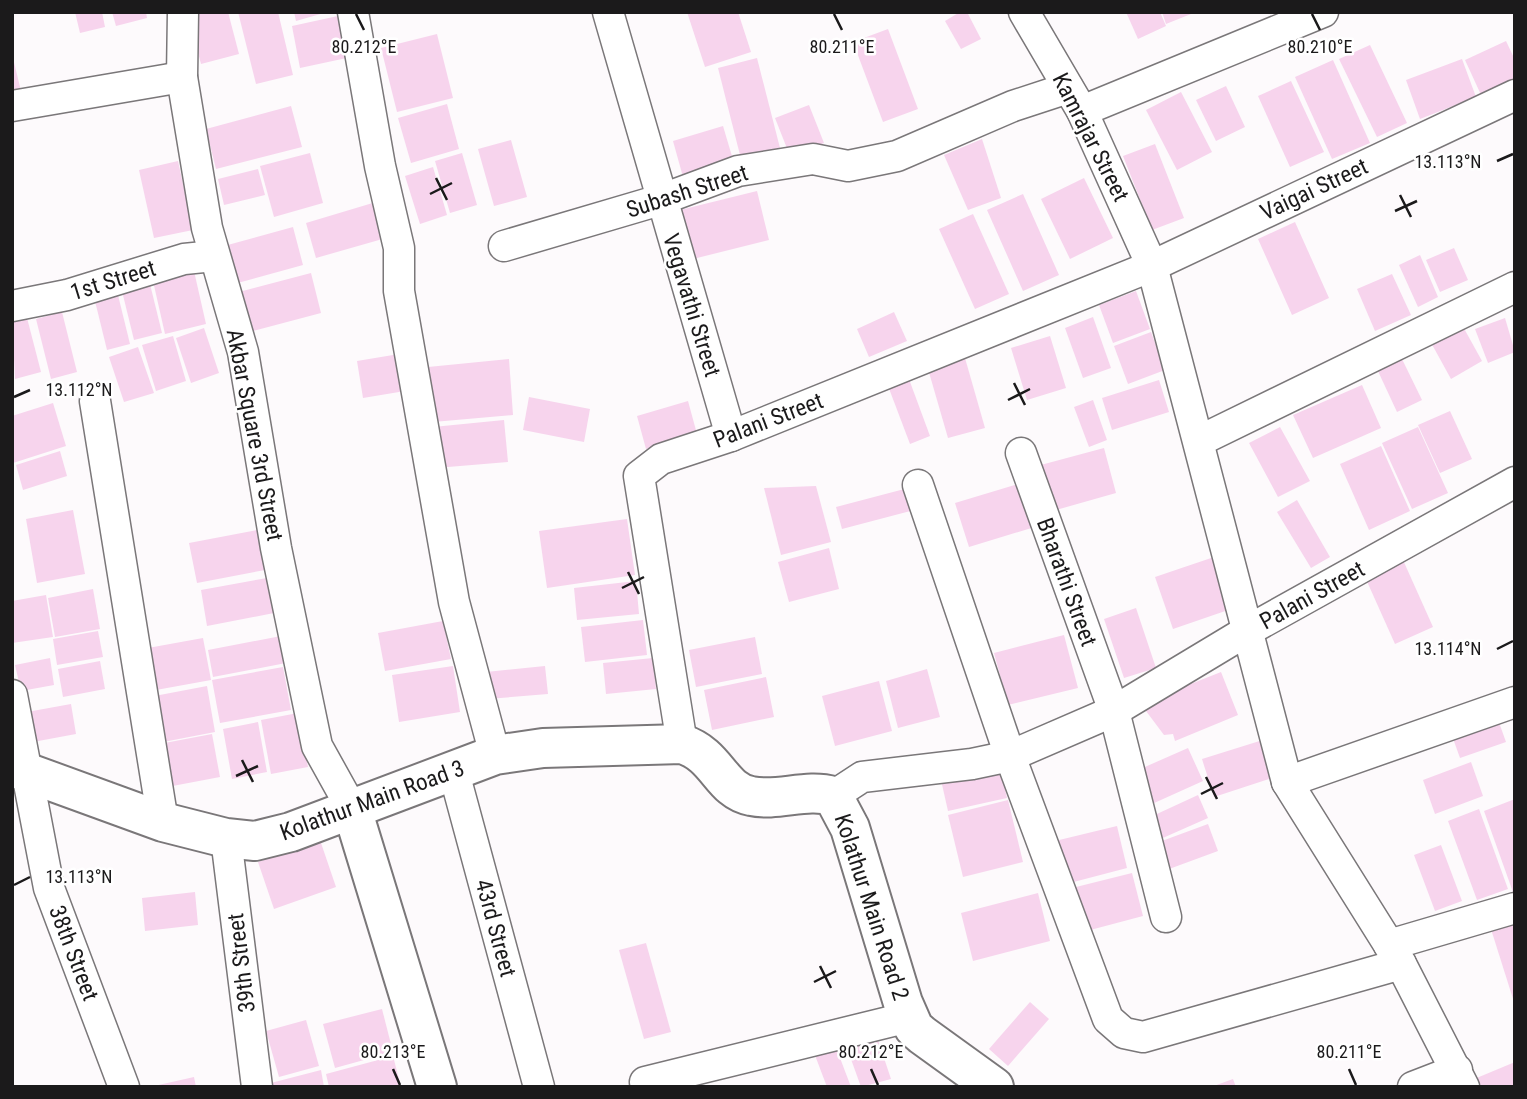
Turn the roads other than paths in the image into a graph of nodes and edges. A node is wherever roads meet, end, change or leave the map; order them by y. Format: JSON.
{"nodes":[{"id":1,"x":183,"y":12,"type":"edge"},
{"id":2,"x":353,"y":12,"type":"edge"},
{"id":3,"x":608,"y":12,"type":"edge"},
{"id":4,"x":1024,"y":12,"type":"edge"},
{"id":5,"x":1323,"y":12,"type":"edge"},
{"id":6,"x":182,"y":77,"type":"junction"},
{"id":7,"x":1515,"y":95,"type":"edge"},
{"id":8,"x":1075,"y":99,"type":"junction"},
{"id":9,"x":12,"y":106,"type":"edge"},
{"id":10,"x":660,"y":200,"type":"junction"},
{"id":11,"x":504,"y":246,"type":"dead end"},
{"id":12,"x":214,"y":256,"type":"junction"},
{"id":13,"x":1152,"y":266,"type":"junction"},
{"id":14,"x":1515,"y":287,"type":"edge"},
{"id":15,"x":12,"y":306,"type":"edge"},
{"id":16,"x":95,"y":401,"type":"dead end"},
{"id":17,"x":731,"y":436,"type":"junction"},
{"id":18,"x":1199,"y":441,"type":"junction"},
{"id":19,"x":1021,"y":453,"type":"dead end"},
{"id":20,"x":1515,"y":482,"type":"edge"},
{"id":21,"x":918,"y":485,"type":"dead end"},
{"id":22,"x":1247,"y":631,"type":"junction"},
{"id":23,"x":12,"y":695,"type":"edge"},
{"id":24,"x":1515,"y":702,"type":"edge"},
{"id":25,"x":1114,"y":711,"type":"junction"},
{"id":26,"x":682,"y":744,"type":"junction"},
{"id":27,"x":495,"y":755,"type":"junction"},
{"id":28,"x":1010,"y":756,"type":"junction"},
{"id":29,"x":453,"y":769,"type":"junction"},
{"id":30,"x":19,"y":771,"type":"edge"},
{"id":31,"x":1287,"y":782,"type":"junction"},
{"id":32,"x":833,"y":796,"type":"junction"},
{"id":33,"x":352,"y":809,"type":"junction"},
{"id":34,"x":163,"y":821,"type":"junction"},
{"id":35,"x":226,"y":838,"type":"junction"},
{"id":36,"x":1515,"y":908,"type":"edge"},
{"id":37,"x":1166,"y":917,"type":"dead end"},
{"id":38,"x":1395,"y":954,"type":"junction"},
{"id":39,"x":908,"y":1017,"type":"junction"},
{"id":40,"x":1460,"y":1079,"type":"edge"},
{"id":41,"x":645,"y":1082,"type":"dead end"},
{"id":42,"x":124,"y":1087,"type":"edge"},
{"id":43,"x":257,"y":1087,"type":"edge"},
{"id":44,"x":437,"y":1087,"type":"edge"},
{"id":45,"x":539,"y":1087,"type":"edge"},
{"id":46,"x":994,"y":1087,"type":"edge"},
{"id":47,"x":1413,"y":1087,"type":"edge"}],
"edges":[{"from":1,"to":6,"type":"street","name":"Akbar Square 3rd Street"},
{"from":2,"to":27,"type":"street"},
{"from":3,"to":10,"type":"street","name":"Vegavathi Street"},
{"from":4,"to":8,"type":"street","name":"Kamrajar Street"},
{"from":5,"to":8,"type":"street","name":"Subash Street"},
{"from":6,"to":9,"type":"street"},
{"from":6,"to":12,"type":"street","name":"Akbar Square 3rd Street"},
{"from":7,"to":13,"type":"street","name":"Vaigai Street"},
{"from":8,"to":10,"type":"street","name":"Subash Street"},
{"from":8,"to":13,"type":"street","name":"Kamrajar Street"},
{"from":10,"to":11,"type":"street","name":"Subash Street"},
{"from":10,"to":17,"type":"street","name":"Vegavathi Street"},
{"from":12,"to":15,"type":"street","name":"1st Street"},
{"from":12,"to":33,"type":"street","name":"Akbar Square 3rd Street"},
{"from":13,"to":17,"type":"street","name":"Palani Street"},
{"from":13,"to":18,"type":"street","name":"Kamrajar Street"},
{"from":14,"to":18,"type":"street"},
{"from":16,"to":34,"type":"street"},
{"from":17,"to":26,"type":"street","name":"Palani Street"},
{"from":18,"to":22,"type":"street","name":"Kamrajar Street"},
{"from":19,"to":25,"type":"street","name":"Bharathi Street"},
{"from":20,"to":22,"type":"street","name":"Palani Street"},
{"from":21,"to":28,"type":"street"},
{"from":22,"to":25,"type":"street","name":"Palani Street"},
{"from":22,"to":31,"type":"street","name":"Kamrajar Street"},
{"from":23,"to":30,"type":"street","name":"38th Street"},
{"from":24,"to":31,"type":"street"},
{"from":25,"to":28,"type":"street","name":"Palani Street"},
{"from":25,"to":37,"type":"street","name":"Bharathi Street"},
{"from":26,"to":27,"type":"main road","name":"Kolathur Main Road 3"},
{"from":26,"to":32,"type":"main road","name":"Kolathur Main Road 2"},
{"from":27,"to":29,"type":"main road","name":"Kolathur Main Road 3"},
{"from":28,"to":32,"type":"street","name":"Palani Street"},
{"from":28,"to":38,"type":"street"},
{"from":29,"to":33,"type":"main road","name":"Kolathur Main Road 3"},
{"from":29,"to":45,"type":"street","name":"43rd Street"},
{"from":30,"to":34,"type":"main road","name":"Kolathur Main Road 3"},
{"from":30,"to":42,"type":"street","name":"38th Street"},
{"from":31,"to":38,"type":"street","name":"Kamrajar Street"},
{"from":32,"to":39,"type":"main road","name":"Kolathur Main Road 2"},
{"from":33,"to":35,"type":"main road","name":"Kolathur Main Road 3"},
{"from":33,"to":44,"type":"main road"},
{"from":34,"to":35,"type":"main road","name":"Kolathur Main Road 3"},
{"from":35,"to":43,"type":"street","name":"39th Street"},
{"from":36,"to":38,"type":"street"},
{"from":38,"to":40,"type":"street","name":"Kamrajar Street"},
{"from":39,"to":41,"type":"street"},
{"from":39,"to":46,"type":"main road","name":"Kolathur Main Road 2"},
{"from":40,"to":47,"type":"street"}]}
